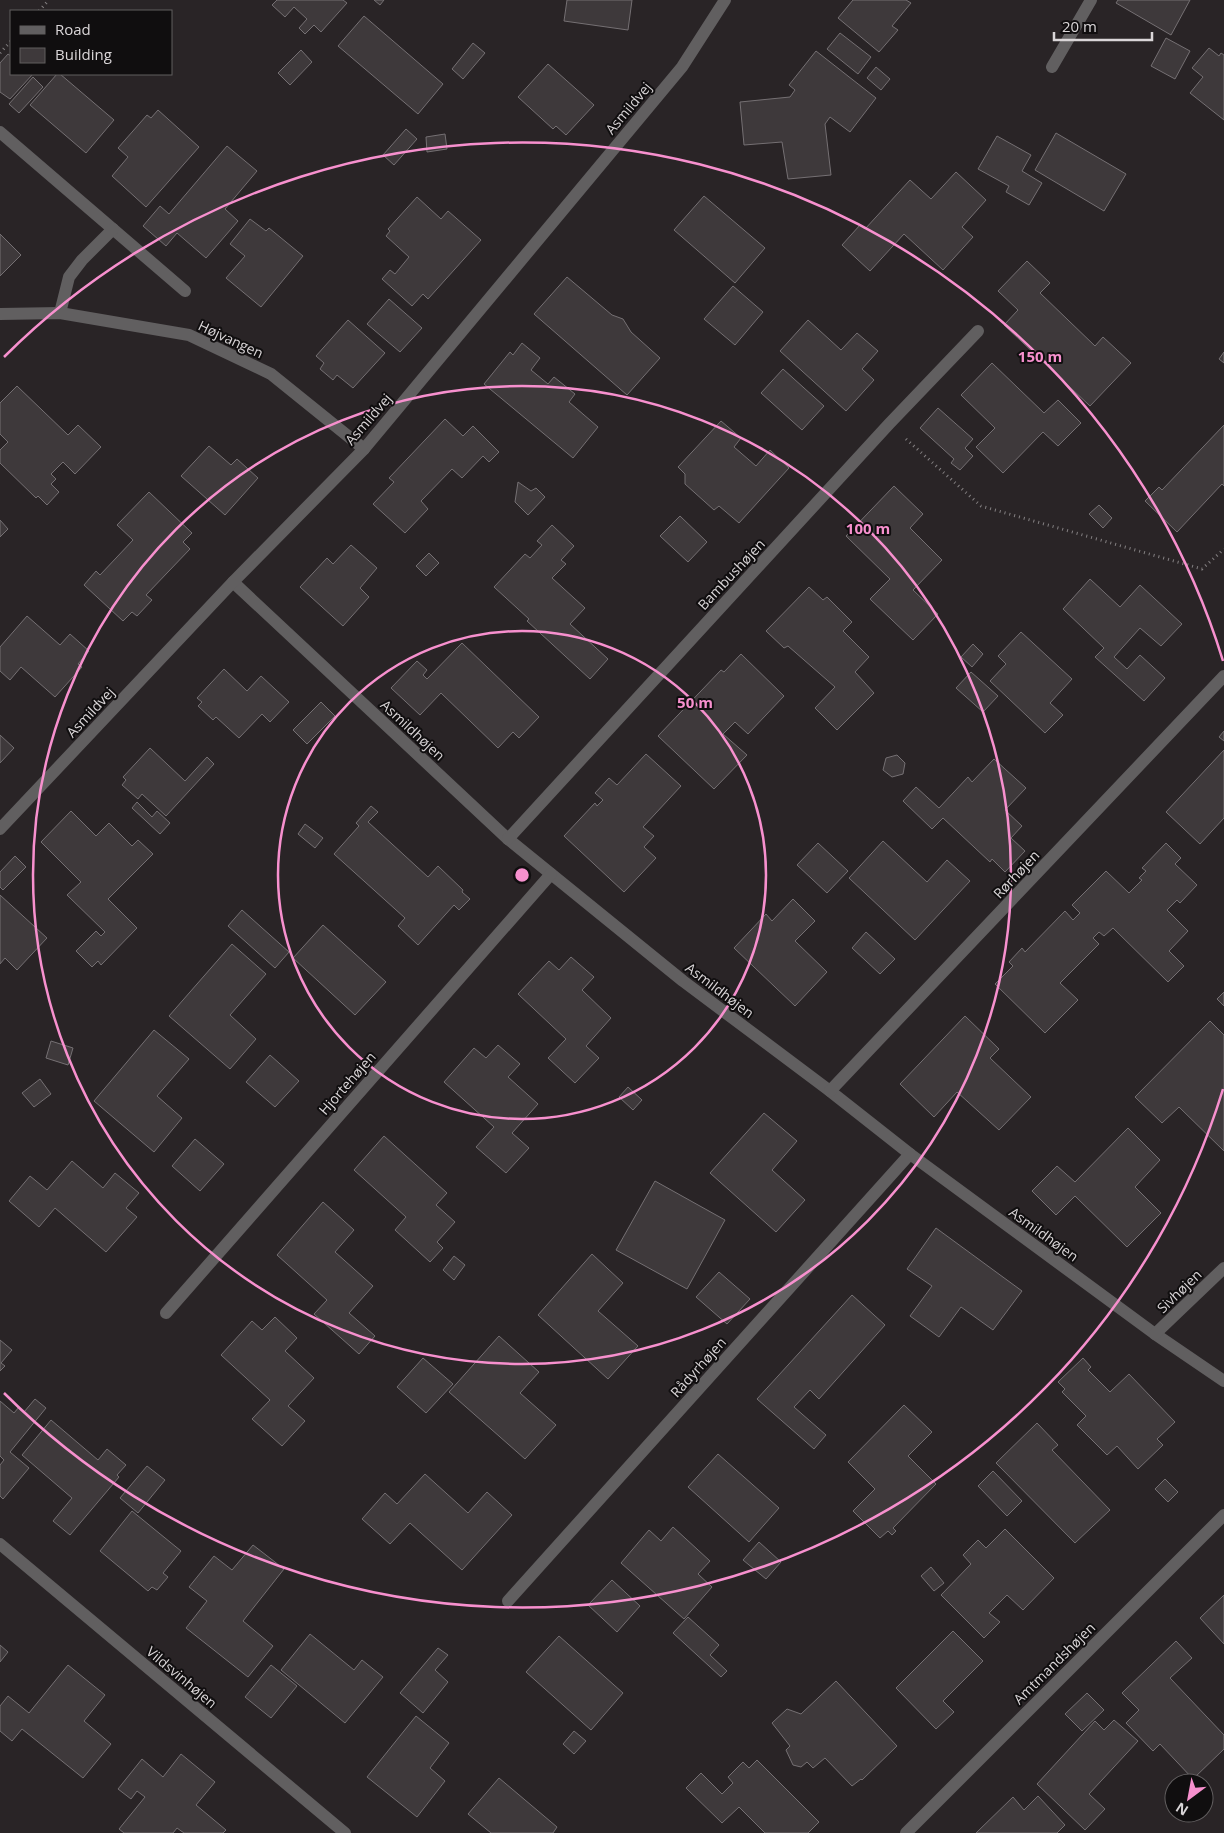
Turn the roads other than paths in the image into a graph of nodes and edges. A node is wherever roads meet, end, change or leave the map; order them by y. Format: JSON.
{"nodes":[{"id":1,"x":725,"y":0,"type":"edge"},
{"id":2,"x":1091,"y":0,"type":"edge"},
{"id":3,"x":1052,"y":67,"type":"dead end"},
{"id":4,"x":0,"y":132,"type":"edge"},
{"id":5,"x":113,"y":229,"type":"junction"},
{"id":6,"x":186,"y":291,"type":"dead end"},
{"id":7,"x":60,"y":313,"type":"junction"},
{"id":8,"x":0,"y":314,"type":"edge"},
{"id":9,"x":978,"y":331,"type":"dead end"},
{"id":10,"x":364,"y":449,"type":"junction"},
{"id":11,"x":233,"y":582,"type":"junction"},
{"id":12,"x":1224,"y":676,"type":"edge"},
{"id":13,"x":0,"y":829,"type":"edge"},
{"id":14,"x":508,"y":839,"type":"junction"},
{"id":15,"x":551,"y":874,"type":"junction"},
{"id":16,"x":830,"y":1091,"type":"junction"},
{"id":17,"x":910,"y":1154,"type":"junction"},
{"id":18,"x":1224,"y":1268,"type":"edge"},
{"id":19,"x":166,"y":1313,"type":"dead end"},
{"id":20,"x":1155,"y":1334,"type":"junction"},
{"id":21,"x":1224,"y":1381,"type":"edge"},
{"id":22,"x":1224,"y":1515,"type":"edge"},
{"id":23,"x":0,"y":1544,"type":"edge"},
{"id":24,"x":508,"y":1601,"type":"dead end"},
{"id":25,"x":345,"y":1833,"type":"edge"},
{"id":26,"x":906,"y":1833,"type":"edge"}],
"edges":[{"from":1,"to":10,"type":"street","name":"Asmildvej"},
{"from":2,"to":3,"type":"street"},
{"from":4,"to":5,"type":"street"},
{"from":5,"to":6,"type":"street"},
{"from":5,"to":7,"type":"street"},
{"from":7,"to":8,"type":"street","name":"Højvangen"},
{"from":7,"to":10,"type":"street","name":"Højvangen"},
{"from":9,"to":14,"type":"street","name":"Bambushøjen"},
{"from":10,"to":11,"type":"street","name":"Asmildvej"},
{"from":11,"to":13,"type":"street","name":"Asmildvej"},
{"from":11,"to":14,"type":"street","name":"Asmildhøjen"},
{"from":12,"to":16,"type":"street","name":"Rørhøjen"},
{"from":14,"to":15,"type":"street","name":"Asmildhøjen"},
{"from":15,"to":16,"type":"street","name":"Asmildhøjen"},
{"from":15,"to":19,"type":"street","name":"Hjortehøjen"},
{"from":16,"to":17,"type":"street","name":"Asmildhøjen"},
{"from":17,"to":20,"type":"street","name":"Asmildhøjen"},
{"from":17,"to":24,"type":"street","name":"Rådyrhøjen"},
{"from":18,"to":20,"type":"street","name":"Sivhøjen"},
{"from":20,"to":21,"type":"street","name":"Asmildhøjen"},
{"from":22,"to":26,"type":"street","name":"Amtmandshøjen"},
{"from":23,"to":25,"type":"street","name":"Vildsvinhøjen"}]}
